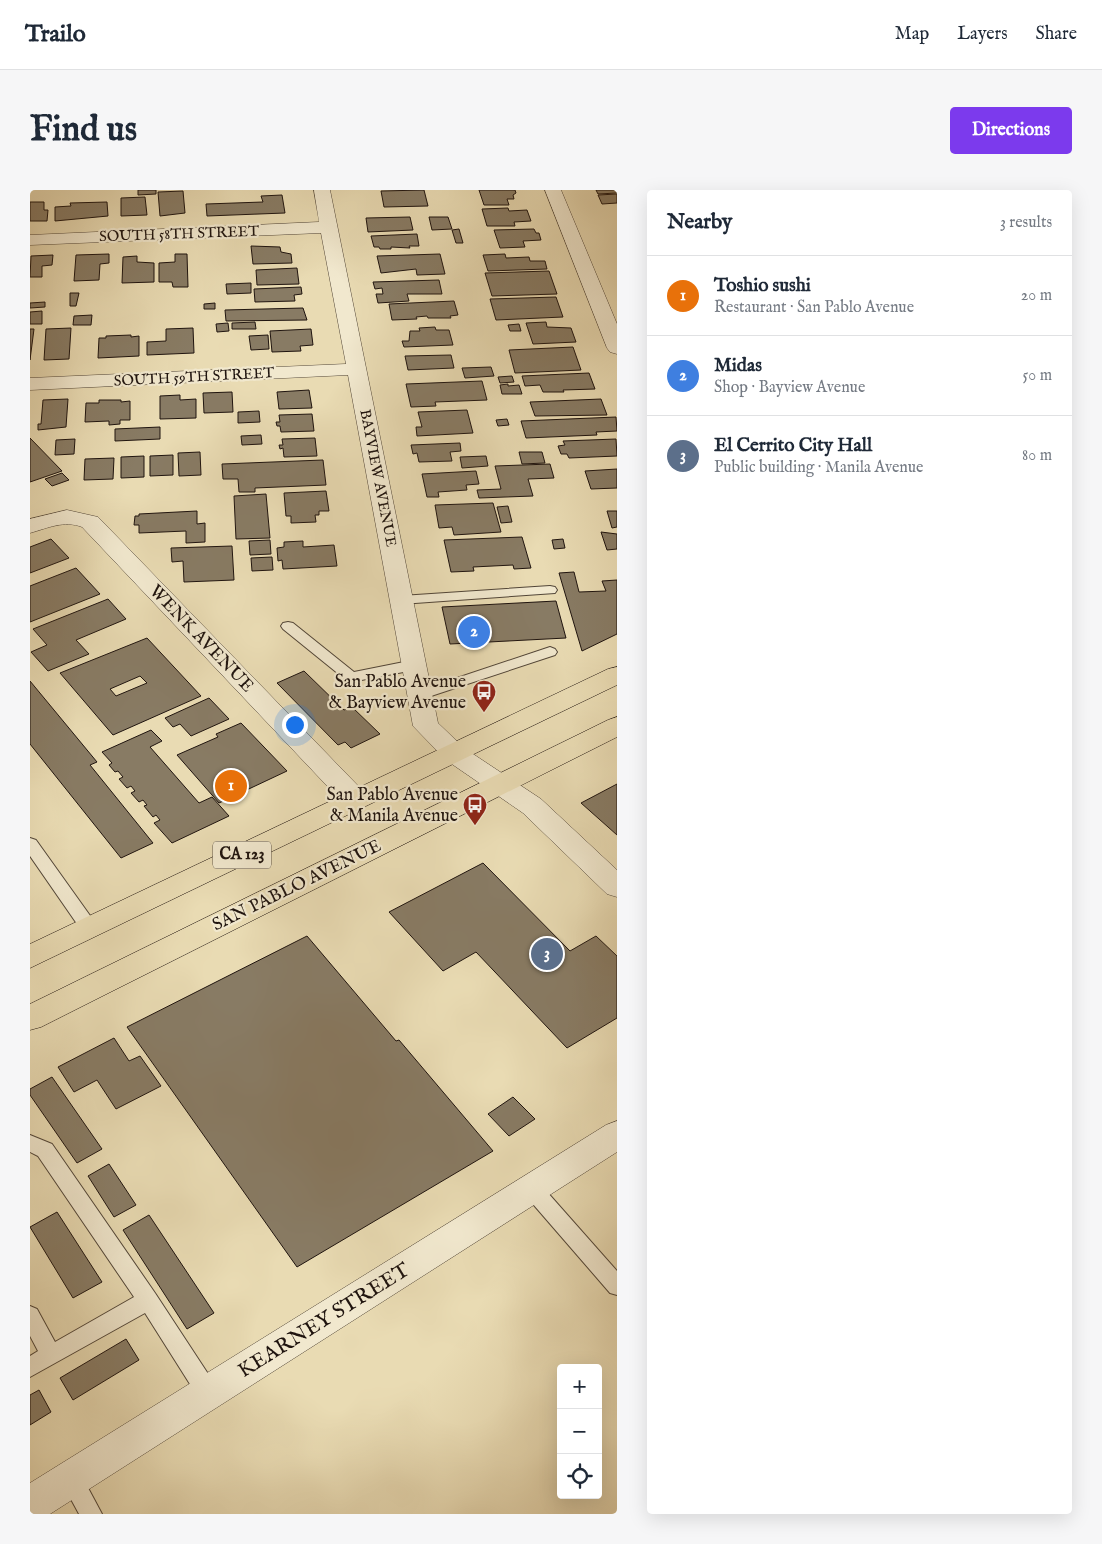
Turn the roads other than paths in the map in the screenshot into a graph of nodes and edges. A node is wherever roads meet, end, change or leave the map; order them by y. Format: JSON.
{"nodes":[{"id":1,"x":322,"y":190,"type":"edge"},
{"id":2,"x":553,"y":190,"type":"edge"},
{"id":3,"x":329,"y":228,"type":"junction"},
{"id":4,"x":30,"y":240,"type":"edge"},
{"id":5,"x":617,"y":348,"type":"edge"},
{"id":6,"x":358,"y":369,"type":"junction"},
{"id":7,"x":30,"y":384,"type":"edge"},
{"id":8,"x":30,"y":526,"type":"edge"},
{"id":9,"x":550,"y":590,"type":"dead end"},
{"id":10,"x":401,"y":600,"type":"junction"},
{"id":11,"x":288,"y":626,"type":"dead end"},
{"id":12,"x":550,"y":652,"type":"dead end"},
{"id":13,"x":414,"y":665,"type":"junction"},
{"id":14,"x":617,"y":675,"type":"edge"},
{"id":15,"x":420,"y":695,"type":"junction"},
{"id":16,"x":617,"y":726,"type":"edge"},
{"id":17,"x":455,"y":754,"type":"junction"},
{"id":18,"x":502,"y":785,"type":"junction"},
{"id":19,"x":356,"y":800,"type":"junction"},
{"id":20,"x":30,"y":844,"type":"edge"},
{"id":21,"x":617,"y":887,"type":"edge"},
{"id":22,"x":90,"y":929,"type":"junction"},
{"id":23,"x":30,"y":958,"type":"edge"},
{"id":24,"x":30,"y":1018,"type":"edge"},
{"id":25,"x":617,"y":1135,"type":"edge"},
{"id":26,"x":30,"y":1143,"type":"edge"},
{"id":27,"x":533,"y":1190,"type":"junction"},
{"id":28,"x":617,"y":1286,"type":"edge"},
{"id":29,"x":148,"y":1300,"type":"junction"},
{"id":30,"x":30,"y":1316,"type":"edge"},
{"id":31,"x":51,"y":1355,"type":"junction"},
{"id":32,"x":30,"y":1367,"type":"edge"},
{"id":33,"x":208,"y":1393,"type":"junction"},
{"id":34,"x":71,"y":1479,"type":"junction"},
{"id":35,"x":30,"y":1505,"type":"edge"},
{"id":36,"x":90,"y":1514,"type":"edge"}],
"edges":[{"from":1,"to":3,"type":"street","name":"BAYVIEW AVENUE"},
{"from":2,"to":5,"type":"street"},
{"from":3,"to":4,"type":"street","name":"SOUTH 58TH STREET"},
{"from":3,"to":6,"type":"street","name":"BAYVIEW AVENUE"},
{"from":6,"to":7,"type":"street","name":"SOUTH 59TH STREET"},
{"from":6,"to":10,"type":"street","name":"BAYVIEW AVENUE"},
{"from":8,"to":19,"type":"street","name":"WENK AVENUE"},
{"from":9,"to":10,"type":"lane"},
{"from":10,"to":13,"type":"street","name":"BAYVIEW AVENUE"},
{"from":11,"to":13,"type":"lane"},
{"from":12,"to":15,"type":"lane"},
{"from":13,"to":15,"type":"street","name":"BAYVIEW AVENUE"},
{"from":14,"to":17,"type":"main road","number":"CA 123"},
{"from":15,"to":17,"type":"street","name":"BAYVIEW AVENUE"},
{"from":16,"to":18,"type":"main road","name":"SAN PABLO AVENUE"},
{"from":17,"to":18,"type":"street","name":"BAYVIEW AVENUE"},
{"from":17,"to":19,"type":"main road","number":"CA 123"},
{"from":18,"to":21,"type":"street","name":"BAYVIEW AVENUE"},
{"from":18,"to":24,"type":"main road","name":"SAN PABLO AVENUE"},
{"from":19,"to":22,"type":"main road","number":"CA 123"},
{"from":20,"to":22,"type":"lane"},
{"from":22,"to":23,"type":"main road","number":"CA 123"},
{"from":25,"to":27,"type":"street","name":"KEARNEY STREET"},
{"from":26,"to":29,"type":"lane"},
{"from":27,"to":28,"type":"lane"},
{"from":27,"to":33,"type":"street","name":"KEARNEY STREET"},
{"from":29,"to":31,"type":"lane"},
{"from":29,"to":33,"type":"lane"},
{"from":30,"to":31,"type":"lane"},
{"from":31,"to":32,"type":"lane"},
{"from":33,"to":34,"type":"street","name":"KEARNEY STREET"},
{"from":34,"to":35,"type":"street","name":"KEARNEY STREET"},
{"from":34,"to":36,"type":"lane"}]}
